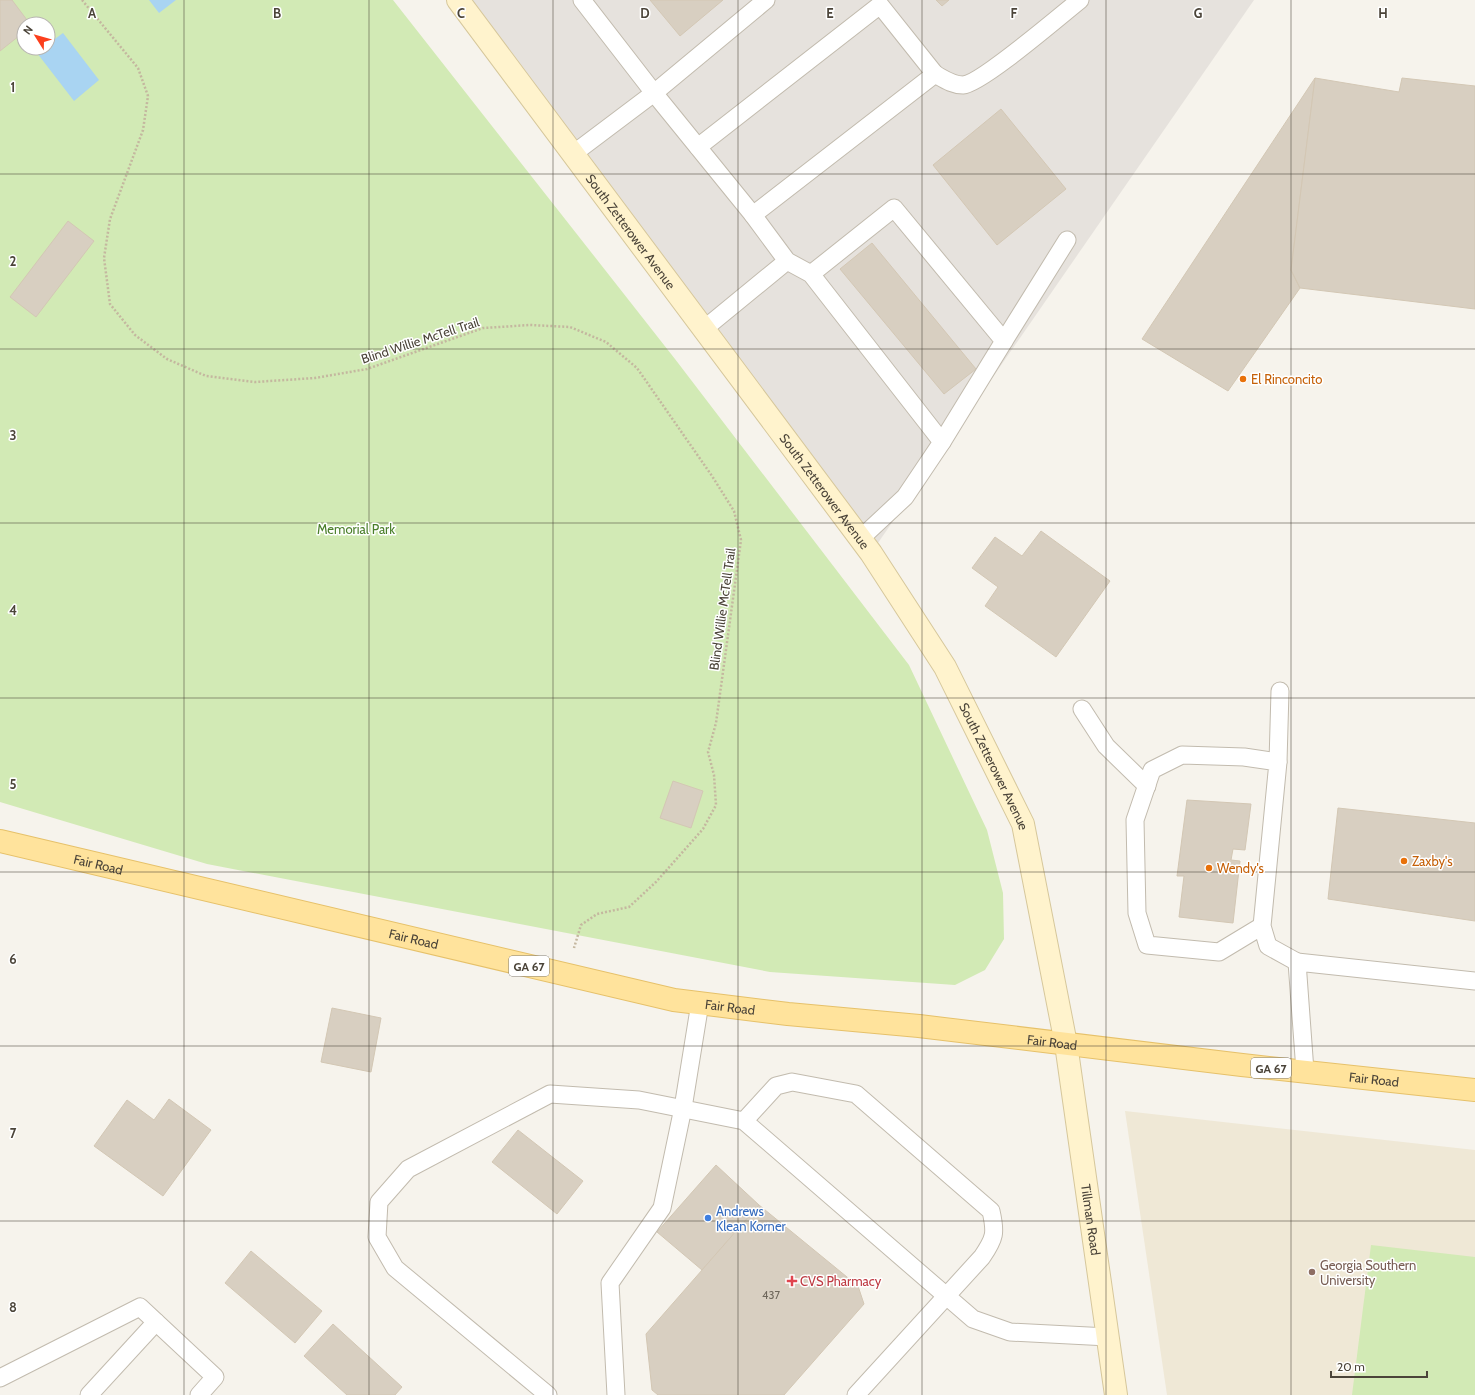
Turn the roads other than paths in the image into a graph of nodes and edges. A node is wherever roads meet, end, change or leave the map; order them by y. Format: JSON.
{"nodes":[{"id":1,"x":458,"y":0,"type":"edge"},
{"id":2,"x":582,"y":0,"type":"edge"},
{"id":3,"x":766,"y":0,"type":"edge"},
{"id":4,"x":1080,"y":0,"type":"edge"},
{"id":5,"x":935,"y":74,"type":"junction"},
{"id":6,"x":654,"y":93,"type":"junction"},
{"id":7,"x":698,"y":147,"type":"junction"},
{"id":8,"x":573,"y":154,"type":"junction"},
{"id":9,"x":752,"y":215,"type":"junction"},
{"id":10,"x":1067,"y":240,"type":"dead end"},
{"id":11,"x":787,"y":261,"type":"junction"},
{"id":12,"x":811,"y":274,"type":"junction"},
{"id":13,"x":704,"y":329,"type":"junction"},
{"id":14,"x":1004,"y":342,"type":"junction"},
{"id":15,"x":942,"y":442,"type":"junction"},
{"id":16,"x":860,"y":539,"type":"junction"},
{"id":17,"x":1280,"y":691,"type":"dead end"},
{"id":18,"x":1082,"y":709,"type":"dead end"},
{"id":19,"x":1278,"y":762,"type":"junction"},
{"id":20,"x":1146,"y":786,"type":"junction"},
{"id":21,"x":0,"y":841,"type":"edge"},
{"id":22,"x":1262,"y":926,"type":"junction"},
{"id":23,"x":1297,"y":962,"type":"junction"},
{"id":24,"x":1475,"y":982,"type":"edge"},
{"id":25,"x":700,"y":1003,"type":"junction"},
{"id":26,"x":1066,"y":1044,"type":"junction"},
{"id":27,"x":1305,"y":1071,"type":"junction"},
{"id":28,"x":1475,"y":1090,"type":"edge"},
{"id":29,"x":683,"y":1108,"type":"junction"},
{"id":30,"x":744,"y":1120,"type":"junction"},
{"id":31,"x":947,"y":1296,"type":"junction"},
{"id":32,"x":156,"y":1322,"type":"junction"},
{"id":33,"x":1108,"y":1337,"type":"junction"},
{"id":34,"x":0,"y":1378,"type":"edge"},
{"id":35,"x":89,"y":1395,"type":"edge"},
{"id":36,"x":199,"y":1395,"type":"edge"},
{"id":37,"x":548,"y":1395,"type":"edge"},
{"id":38,"x":616,"y":1395,"type":"edge"},
{"id":39,"x":856,"y":1395,"type":"edge"},
{"id":40,"x":1116,"y":1395,"type":"edge"}],
"edges":[{"from":1,"to":8,"type":"street","name":"South Zetterower Avenue"},
{"from":2,"to":6,"type":"lane"},
{"from":3,"to":6,"type":"lane"},
{"from":4,"to":5,"type":"lane"},
{"from":5,"to":7,"type":"lane"},
{"from":5,"to":9,"type":"lane"},
{"from":6,"to":7,"type":"lane"},
{"from":6,"to":8,"type":"lane"},
{"from":7,"to":9,"type":"lane"},
{"from":8,"to":13,"type":"street","name":"South Zetterower Avenue"},
{"from":9,"to":11,"type":"lane"},
{"from":10,"to":14,"type":"lane"},
{"from":11,"to":12,"type":"lane"},
{"from":11,"to":13,"type":"lane"},
{"from":12,"to":14,"type":"lane"},
{"from":12,"to":15,"type":"lane"},
{"from":13,"to":16,"type":"street","name":"South Zetterower Avenue"},
{"from":14,"to":15,"type":"lane"},
{"from":15,"to":16,"type":"lane"},
{"from":16,"to":26,"type":"street","name":"South Zetterower Avenue"},
{"from":17,"to":19,"type":"lane"},
{"from":18,"to":20,"type":"lane"},
{"from":19,"to":20,"type":"lane"},
{"from":19,"to":22,"type":"lane"},
{"from":20,"to":22,"type":"lane"},
{"from":21,"to":25,"type":"main road","name":"Fair Road","number":"GA 67"},
{"from":22,"to":23,"type":"lane"},
{"from":23,"to":24,"type":"lane"},
{"from":23,"to":27,"type":"lane"},
{"from":25,"to":26,"type":"main road","name":"Fair Road","number":"GA 67"},
{"from":25,"to":29,"type":"lane"},
{"from":26,"to":27,"type":"main road","name":"Fair Road","number":"GA 67"},
{"from":26,"to":33,"type":"street","name":"Tillman Road"},
{"from":27,"to":28,"type":"main road","name":"Fair Road","number":"GA 67"},
{"from":29,"to":30,"type":"lane"},
{"from":29,"to":37,"type":"lane"},
{"from":29,"to":38,"type":"lane"},
{"from":30,"to":31,"type":"lane"},
{"from":30,"to":31,"type":"lane"},
{"from":31,"to":33,"type":"lane"},
{"from":31,"to":39,"type":"lane"},
{"from":32,"to":34,"type":"lane"},
{"from":32,"to":35,"type":"lane"},
{"from":32,"to":36,"type":"lane"},
{"from":33,"to":40,"type":"street","name":"Tillman Road"}]}
